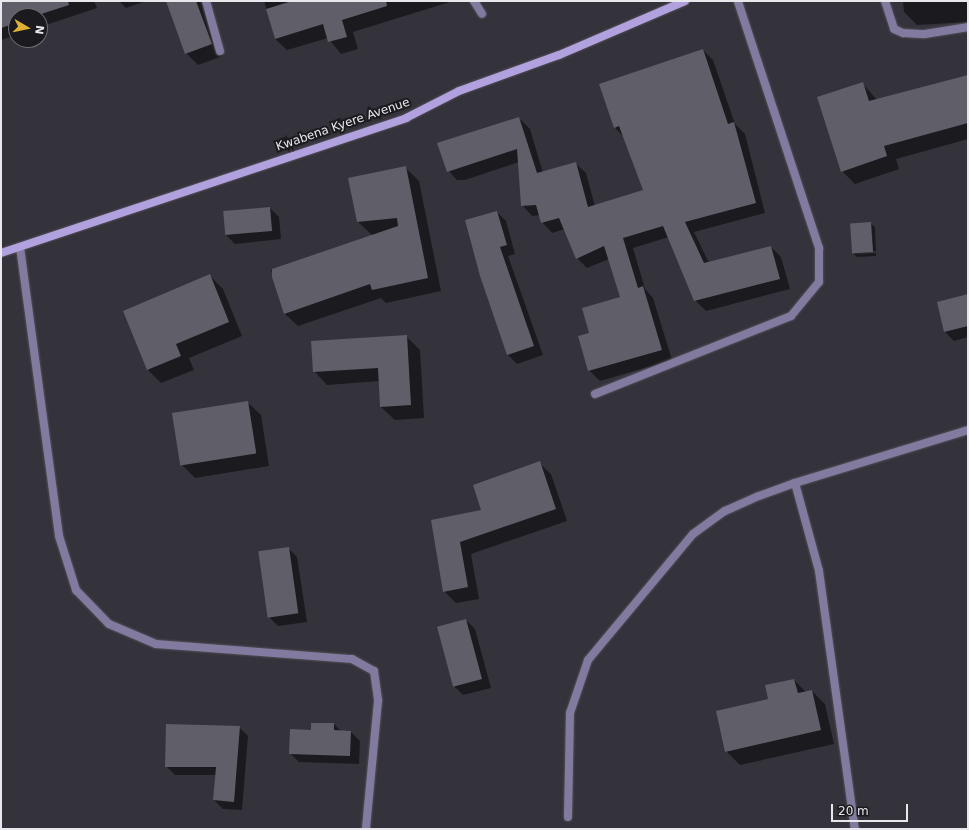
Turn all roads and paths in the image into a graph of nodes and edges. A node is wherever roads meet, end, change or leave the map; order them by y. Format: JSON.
{"nodes":[{"id":1,"x":206,"y":1,"type":"edge"},
{"id":2,"x":474,"y":1,"type":"edge"},
{"id":3,"x":686,"y":1,"type":"edge"},
{"id":4,"x":738,"y":1,"type":"edge"},
{"id":5,"x":885,"y":1,"type":"edge"},
{"id":6,"x":482,"y":14,"type":"dead end"},
{"id":7,"x":968,"y":27,"type":"edge"},
{"id":8,"x":220,"y":51,"type":"dead end"},
{"id":9,"x":20,"y":247,"type":"junction"},
{"id":10,"x":1,"y":253,"type":"edge"},
{"id":11,"x":595,"y":394,"type":"dead end"},
{"id":12,"x":968,"y":430,"type":"edge"},
{"id":13,"x":795,"y":482,"type":"junction"},
{"id":14,"x":568,"y":817,"type":"dead end"},
{"id":15,"x":366,"y":829,"type":"edge"},
{"id":16,"x":855,"y":829,"type":"edge"}],
"edges":[{"from":1,"to":8,"type":"street"},
{"from":2,"to":6,"type":"street"},
{"from":3,"to":9,"type":"main road","name":"Kwabena Kyere Avenue"},
{"from":4,"to":11,"type":"street"},
{"from":5,"to":7,"type":"street"},
{"from":9,"to":10,"type":"main road","name":"Kwabena Kyere Avenue"},
{"from":9,"to":15,"type":"street"},
{"from":12,"to":13,"type":"street"},
{"from":13,"to":14,"type":"street"},
{"from":13,"to":16,"type":"street"}]}
